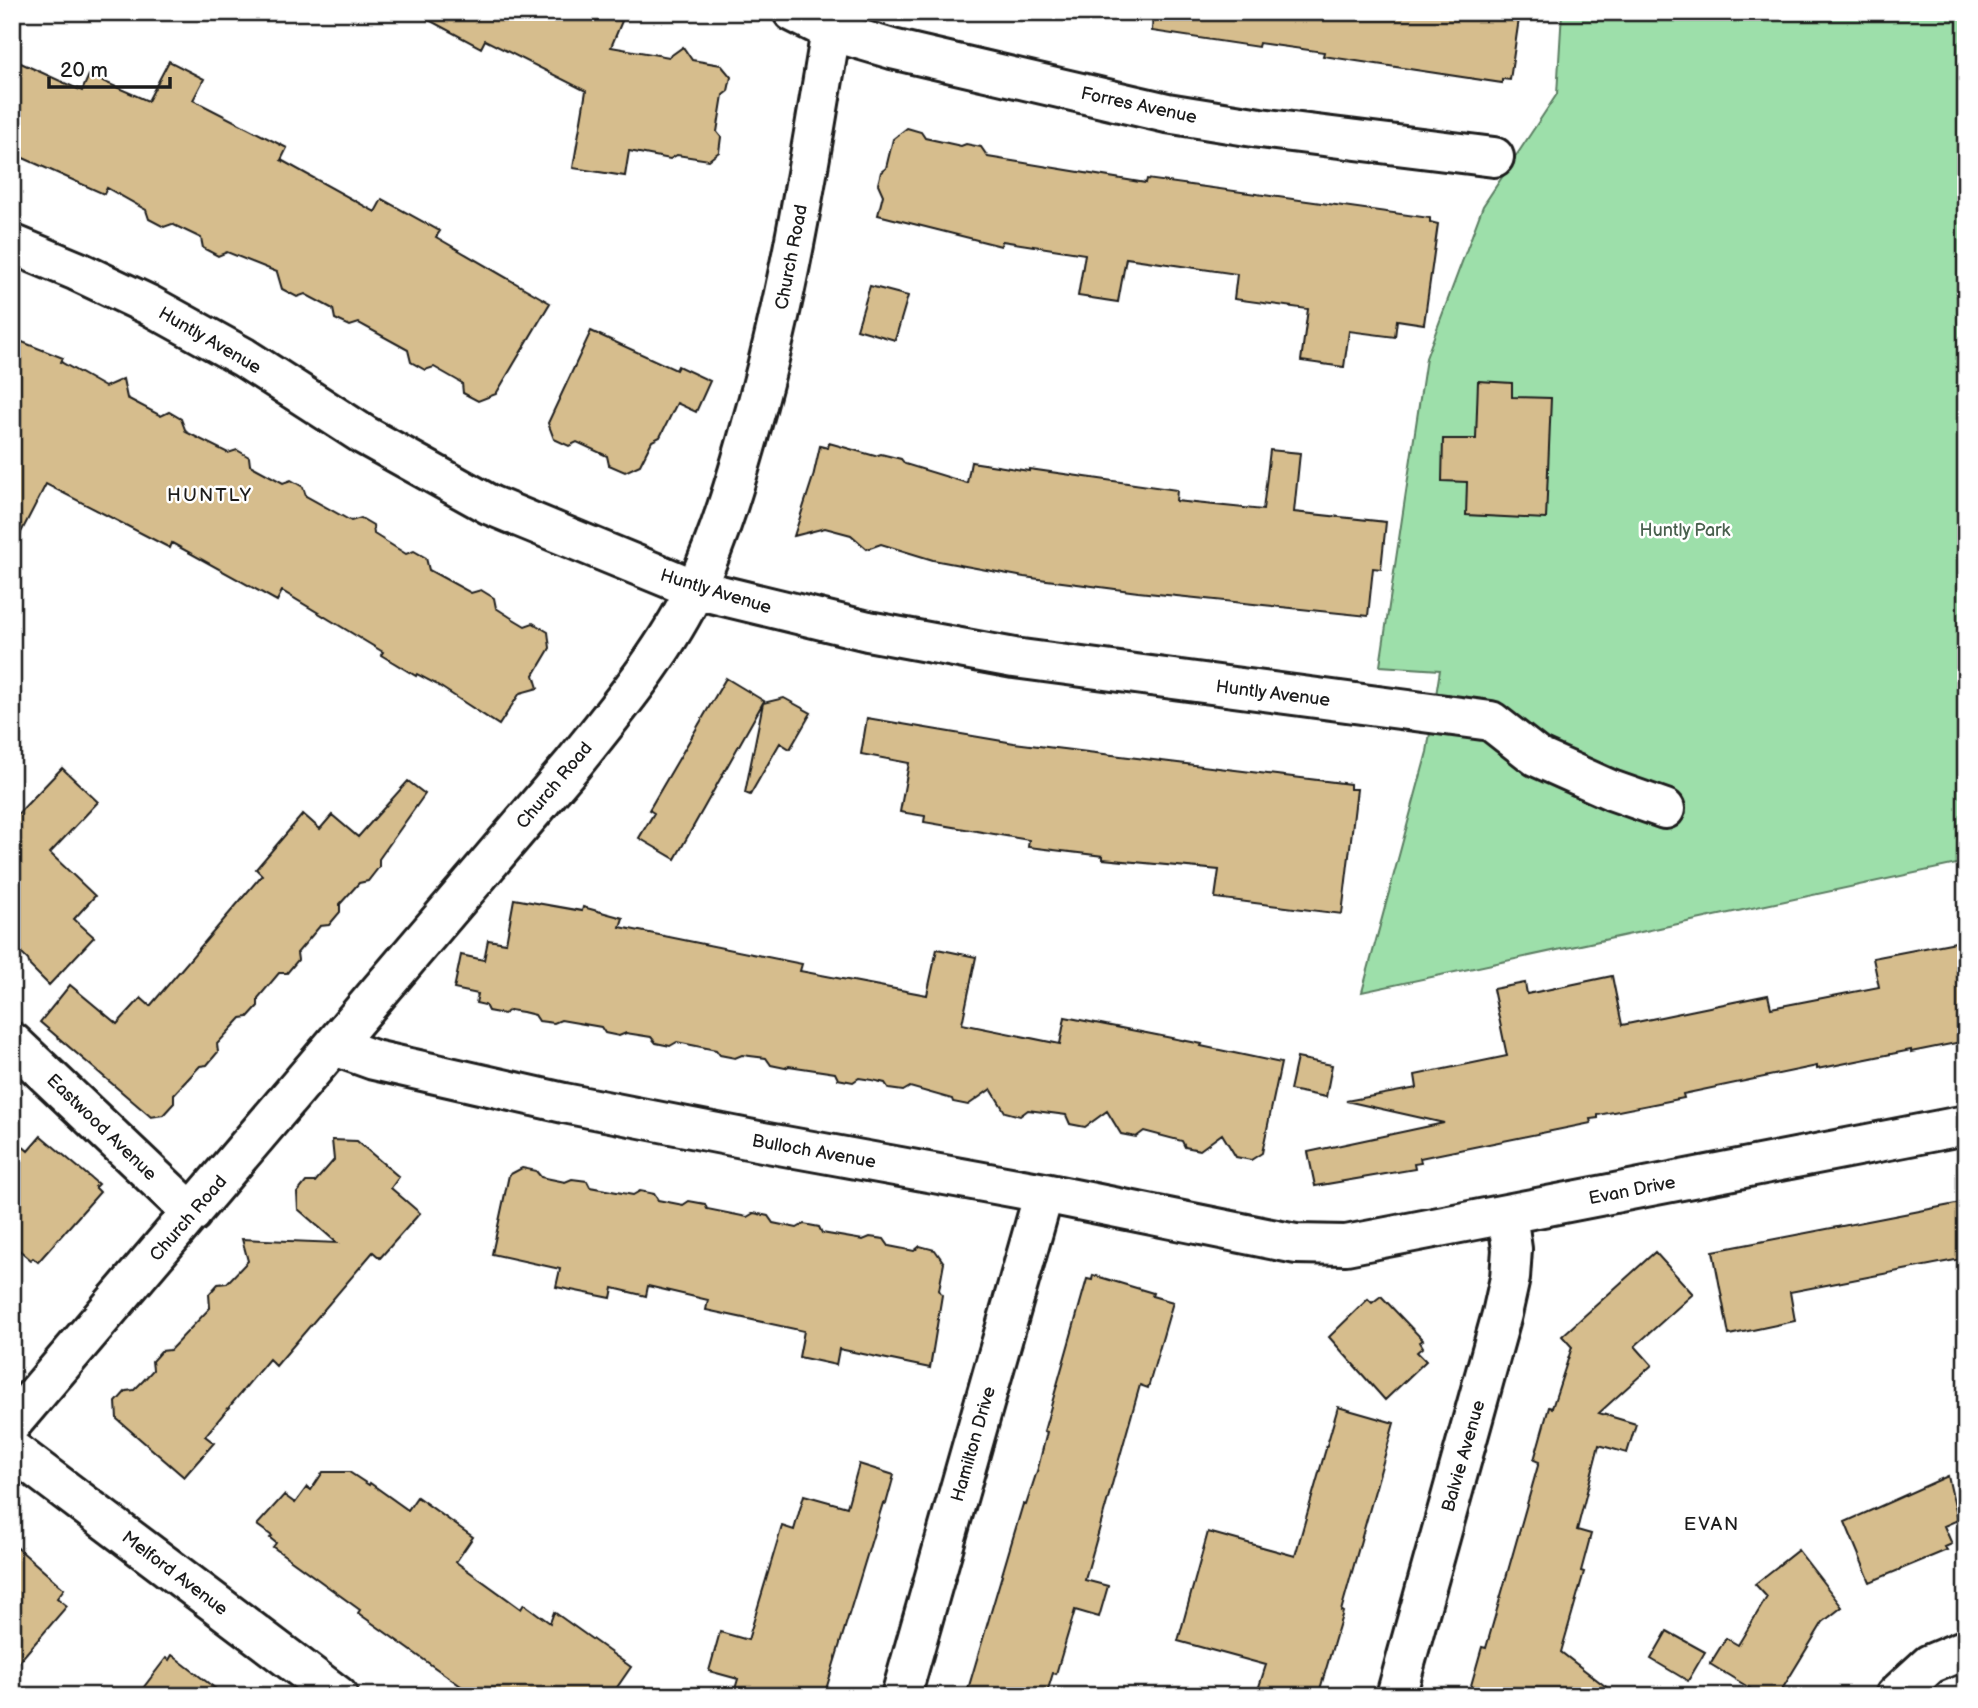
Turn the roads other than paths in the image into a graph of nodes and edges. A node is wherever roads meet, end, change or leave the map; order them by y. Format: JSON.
{"nodes":[{"id":1,"x":793,"y":12,"type":"edge"},
{"id":2,"x":833,"y":22,"type":"edge"},
{"id":3,"x":1494,"y":157,"type":"dead end"},
{"id":4,"x":12,"y":244,"type":"edge"},
{"id":5,"x":695,"y":589,"type":"junction"},
{"id":6,"x":1665,"y":809,"type":"dead end"},
{"id":7,"x":12,"y":1042,"type":"edge"},
{"id":8,"x":335,"y":1046,"type":"junction"},
{"id":9,"x":1966,"y":1125,"type":"edge"},
{"id":10,"x":1044,"y":1192,"type":"junction"},
{"id":11,"x":192,"y":1213,"type":"junction"},
{"id":12,"x":1507,"y":1214,"type":"junction"},
{"id":13,"x":1296,"y":1244,"type":"joint"},
{"id":14,"x":12,"y":1423,"type":"edge"},
{"id":15,"x":12,"y":1450,"type":"edge"},
{"id":16,"x":1966,"y":1649,"type":"edge"},
{"id":17,"x":338,"y":1696,"type":"edge"},
{"id":18,"x":901,"y":1696,"type":"edge"},
{"id":19,"x":1396,"y":1696,"type":"edge"},
{"id":20,"x":1895,"y":1696,"type":"edge"}],
"edges":[{"from":1,"to":2,"type":"street","name":"Forres Avenue"},
{"from":2,"to":3,"type":"street","name":"Forres Avenue"},
{"from":2,"to":5,"type":"street","name":"Church Road"},
{"from":4,"to":5,"type":"street","name":"Huntly Avenue"},
{"from":5,"to":6,"type":"street","name":"Huntly Avenue"},
{"from":5,"to":8,"type":"street","name":"Church Road"},
{"from":7,"to":11,"type":"street","name":"Eastwood Avenue"},
{"from":8,"to":10,"type":"street","name":"Bulloch Avenue"},
{"from":8,"to":11,"type":"street","name":"Church Road"},
{"from":9,"to":12,"type":"street","name":"Evan Drive"},
{"from":10,"to":13,"type":"street","name":"Bulloch Avenue"},
{"from":10,"to":18,"type":"street","name":"Hamilton Drive"},
{"from":11,"to":14,"type":"street","name":"Church Road"},
{"from":12,"to":13,"type":"street","name":"Evan Drive"},
{"from":12,"to":19,"type":"street","name":"Balvie Avenue"},
{"from":15,"to":17,"type":"street","name":"Melford Avenue"},
{"from":16,"to":20,"type":"street"}]}
